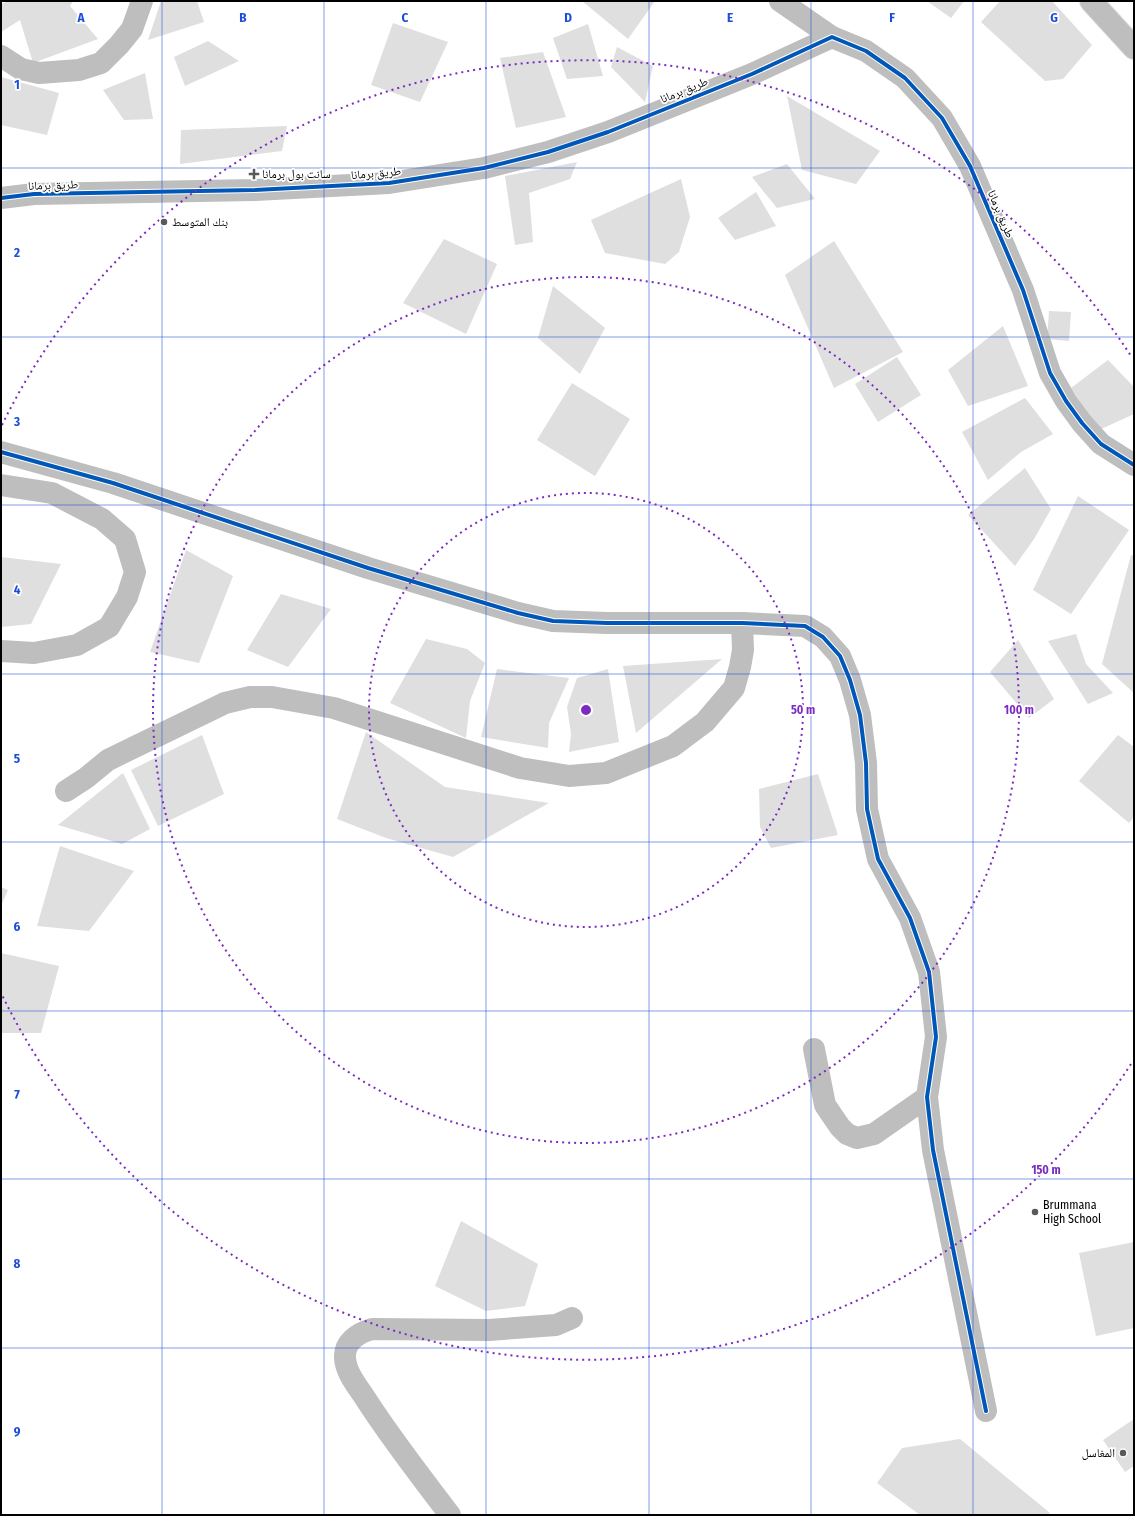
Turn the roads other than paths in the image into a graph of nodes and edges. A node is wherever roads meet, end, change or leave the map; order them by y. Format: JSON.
{"nodes":[{"id":1,"x":142,"y":1,"type":"edge"},
{"id":2,"x":780,"y":1,"type":"edge"},
{"id":3,"x":1091,"y":1,"type":"edge"},
{"id":4,"x":832,"y":37,"type":"junction"},
{"id":5,"x":1134,"y":48,"type":"edge"},
{"id":6,"x":1,"y":56,"type":"edge"},
{"id":7,"x":1,"y":198,"type":"edge"},
{"id":8,"x":1,"y":452,"type":"edge"},
{"id":9,"x":1134,"y":464,"type":"edge"},
{"id":10,"x":1,"y":485,"type":"edge"},
{"id":11,"x":742,"y":623,"type":"junction"},
{"id":12,"x":1,"y":651,"type":"edge"},
{"id":13,"x":66,"y":791,"type":"dead end"},
{"id":14,"x":814,"y":1049,"type":"dead end"},
{"id":15,"x":927,"y":1097,"type":"junction"},
{"id":16,"x":572,"y":1318,"type":"dead end"},
{"id":17,"x":986,"y":1411,"type":"dead end"},
{"id":18,"x":450,"y":1515,"type":"edge"}],
"edges":[{"from":1,"to":6,"type":"street"},
{"from":2,"to":4,"type":"street"},
{"from":3,"to":5,"type":"street"},
{"from":4,"to":7,"type":"street","name":"طريق برمانا"},
{"from":4,"to":9,"type":"street","name":"طريق برمانا"},
{"from":8,"to":11,"type":"street"},
{"from":10,"to":12,"type":"street"},
{"from":11,"to":13,"type":"street"},
{"from":11,"to":15,"type":"street"},
{"from":14,"to":15,"type":"street"},
{"from":15,"to":17,"type":"street"},
{"from":16,"to":18,"type":"street"}]}
